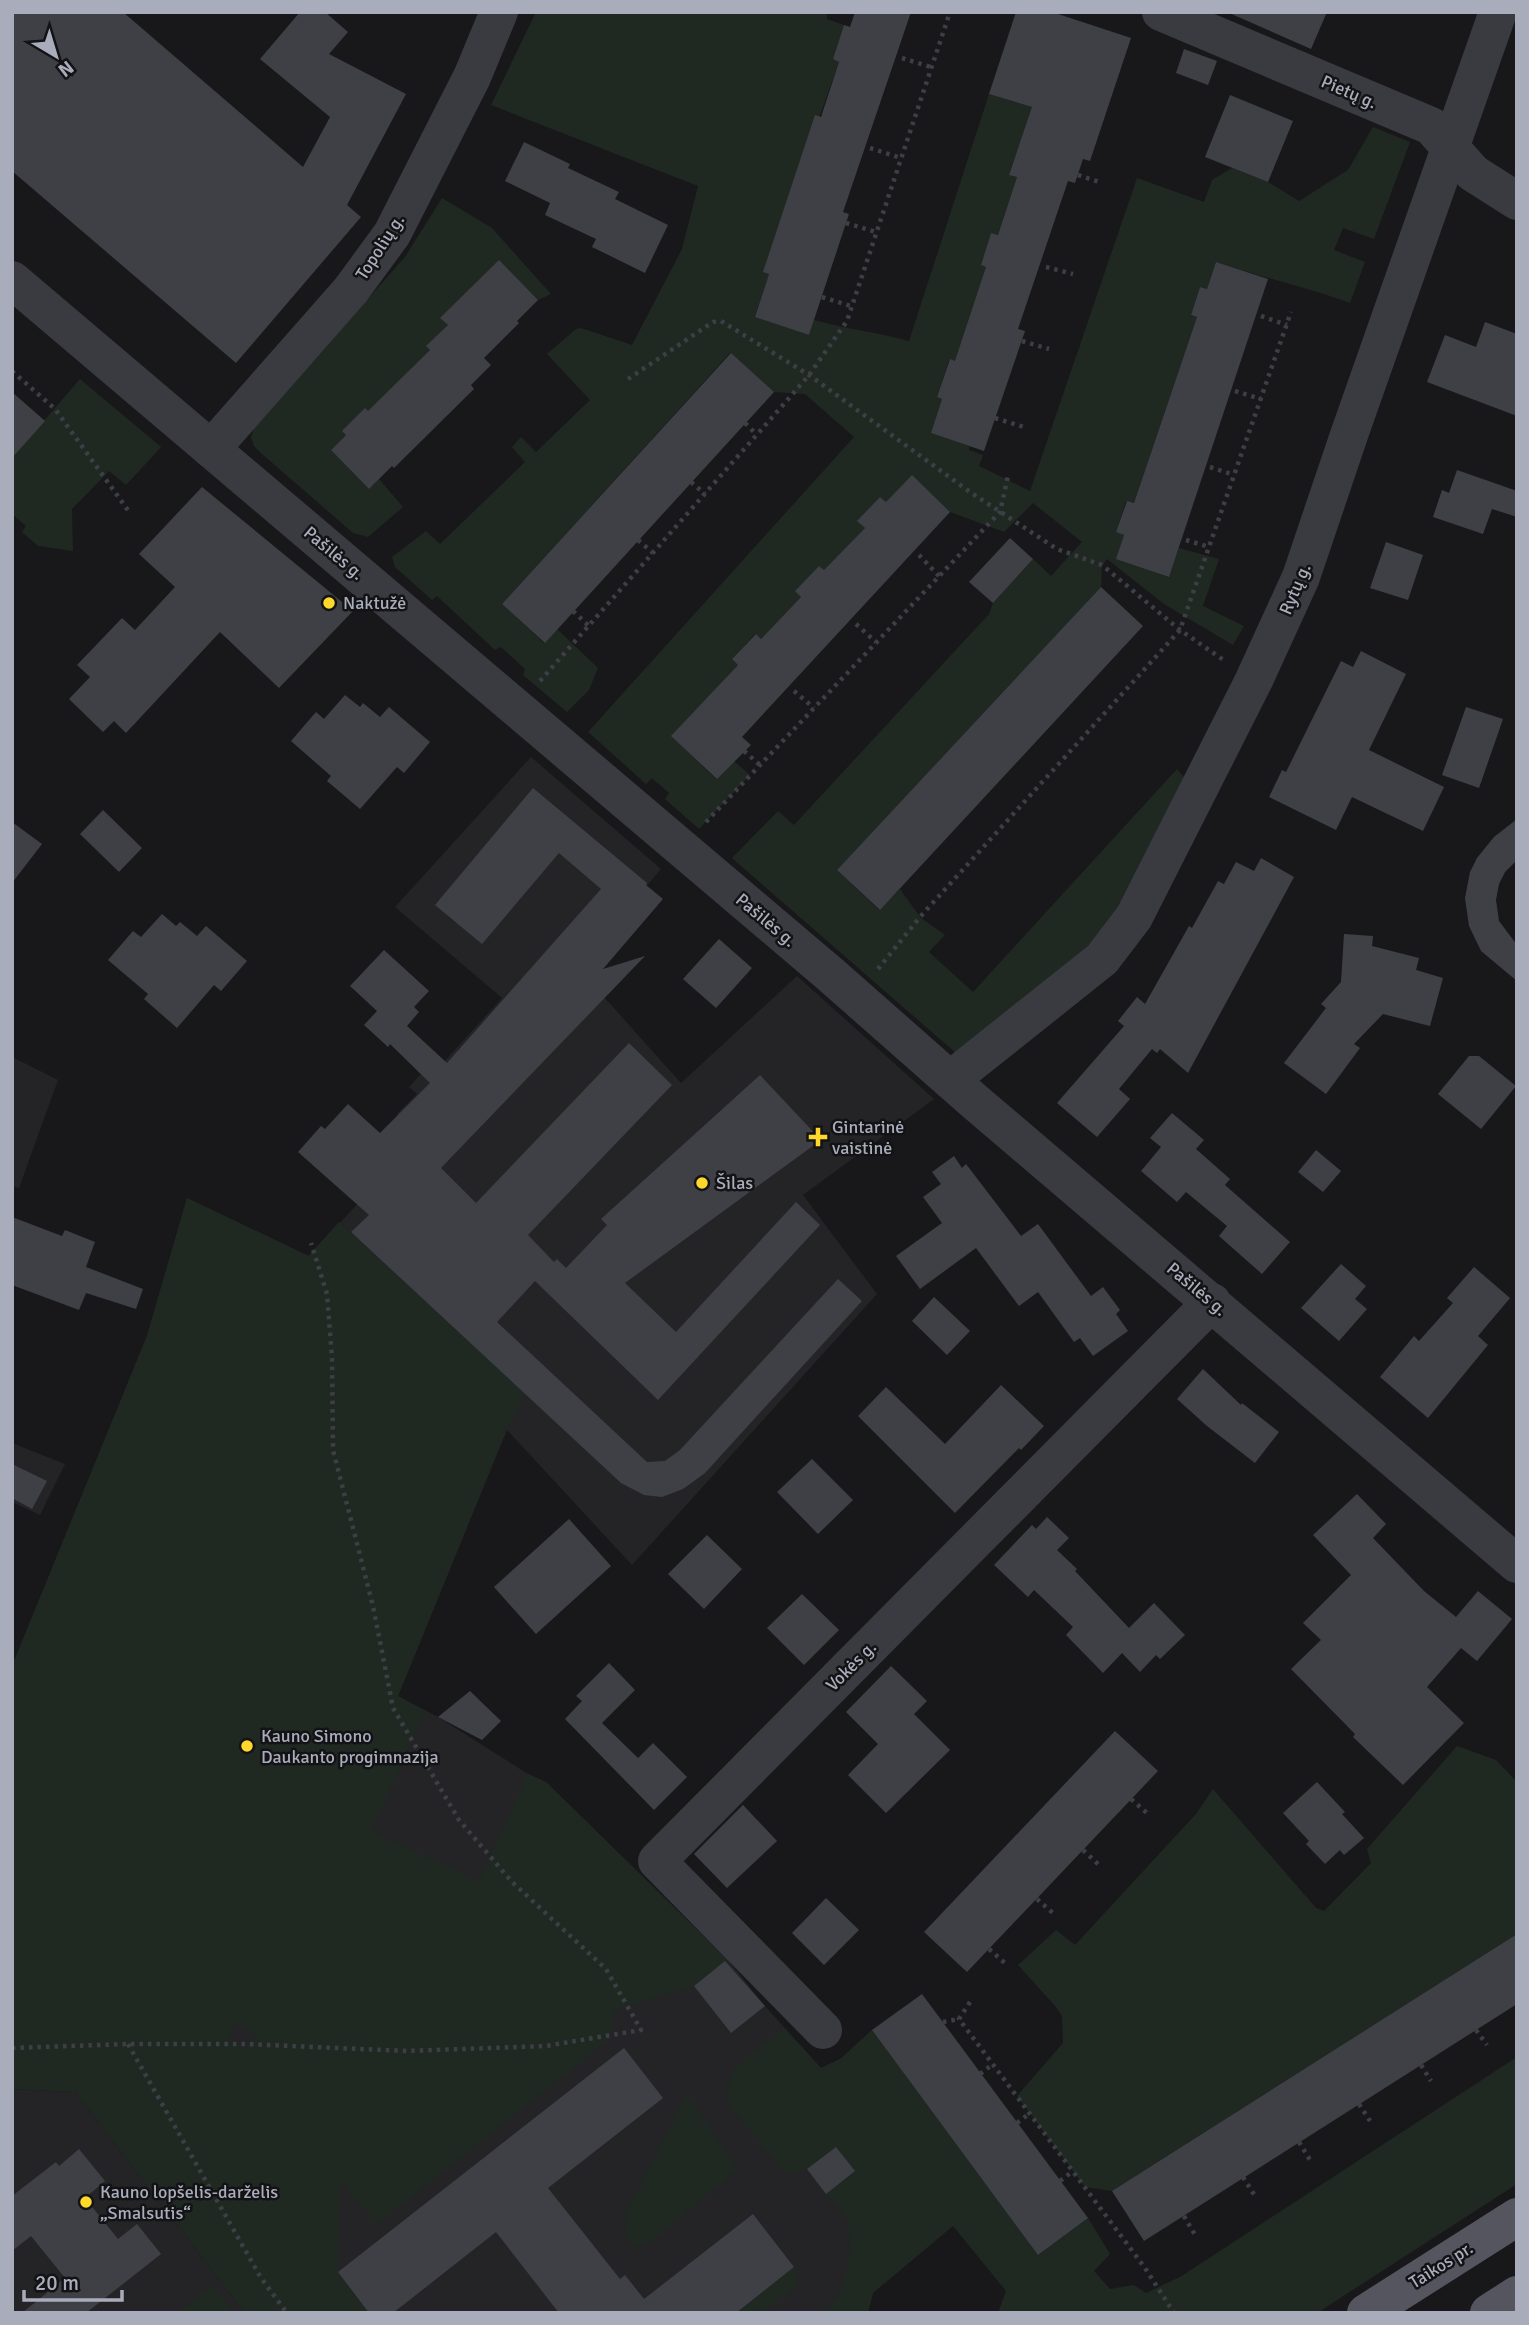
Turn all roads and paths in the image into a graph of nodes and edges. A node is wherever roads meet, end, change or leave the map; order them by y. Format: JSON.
{"nodes":[{"id":1,"x":499,"y":12,"type":"edge"},
{"id":2,"x":950,"y":12,"type":"edge"},
{"id":3,"x":1161,"y":12,"type":"edge"},
{"id":4,"x":1499,"y":12,"type":"edge"},
{"id":5,"x":902,"y":58,"type":"dead end"},
{"id":6,"x":931,"y":67,"type":"junction"},
{"id":7,"x":870,"y":148,"type":"dead end"},
{"id":8,"x":1451,"y":149,"type":"junction"},
{"id":9,"x":901,"y":158,"type":"junction"},
{"id":10,"x":1077,"y":176,"type":"dead end"},
{"id":11,"x":1102,"y":183,"type":"dead end"},
{"id":12,"x":1517,"y":201,"type":"edge"},
{"id":13,"x":846,"y":223,"type":"dead end"},
{"id":14,"x":876,"y":232,"type":"junction"},
{"id":15,"x":1046,"y":267,"type":"dead end"},
{"id":16,"x":1073,"y":274,"type":"dead end"},
{"id":17,"x":12,"y":280,"type":"edge"},
{"id":18,"x":822,"y":297,"type":"dead end"},
{"id":19,"x":851,"y":306,"type":"junction"},
{"id":20,"x":1291,"y":312,"type":"dead end"},
{"id":21,"x":1261,"y":316,"type":"dead end"},
{"id":22,"x":1287,"y":325,"type":"junction"},
{"id":23,"x":1022,"y":341,"type":"dead end"},
{"id":24,"x":1049,"y":349,"type":"dead end"},
{"id":25,"x":12,"y":371,"type":"edge"},
{"id":26,"x":809,"y":375,"type":"junction"},
{"id":27,"x":628,"y":379,"type":"dead end"},
{"id":28,"x":25,"y":382,"type":"junction"},
{"id":29,"x":19,"y":389,"type":"dead end"},
{"id":30,"x":1236,"y":391,"type":"dead end"},
{"id":31,"x":1261,"y":399,"type":"junction"},
{"id":32,"x":995,"y":418,"type":"dead end"},
{"id":33,"x":745,"y":424,"type":"dead end"},
{"id":34,"x":1024,"y":427,"type":"dead end"},
{"id":35,"x":757,"y":435,"type":"junction"},
{"id":36,"x":211,"y":449,"type":"junction"},
{"id":37,"x":1210,"y":467,"type":"dead end"},
{"id":38,"x":1234,"y":475,"type":"junction"},
{"id":39,"x":1008,"y":476,"type":"dead end"},
{"id":40,"x":691,"y":482,"type":"dead end"},
{"id":41,"x":705,"y":494,"type":"junction"},
{"id":42,"x":1000,"y":512,"type":"junction"},
{"id":43,"x":130,"y":513,"type":"dead end"},
{"id":44,"x":638,"y":540,"type":"dead end"},
{"id":45,"x":1186,"y":540,"type":"dead end"},
{"id":46,"x":1209,"y":547,"type":"junction"},
{"id":47,"x":653,"y":553,"type":"junction"},
{"id":48,"x":919,"y":555,"type":"dead end"},
{"id":49,"x":939,"y":576,"type":"junction"},
{"id":50,"x":573,"y":611,"type":"dead end"},
{"id":51,"x":856,"y":624,"type":"dead end"},
{"id":52,"x":589,"y":626,"type":"junction"},
{"id":53,"x":1180,"y":630,"type":"junction"},
{"id":54,"x":876,"y":643,"type":"junction"},
{"id":55,"x":1254,"y":680,"type":"junction"},
{"id":56,"x":794,"y":691,"type":"dead end"},
{"id":57,"x":516,"y":708,"type":"junction"},
{"id":58,"x":814,"y":708,"type":"junction"},
{"id":59,"x":744,"y":751,"type":"dead end"},
{"id":60,"x":760,"y":765,"type":"junction"},
{"id":61,"x":681,"y":848,"type":"junction"},
{"id":62,"x":855,"y":996,"type":"junction"},
{"id":63,"x":950,"y":1080,"type":"junction"},
{"id":64,"x":311,"y":1243,"type":"dead end"},
{"id":65,"x":1212,"y":1302,"type":"junction"},
{"id":66,"x":1517,"y":1564,"type":"edge"},
{"id":67,"x":1131,"y":1799,"type":"dead end"},
{"id":68,"x":1147,"y":1814,"type":"dead end"},
{"id":69,"x":1083,"y":1850,"type":"dead end"},
{"id":70,"x":1100,"y":1865,"type":"dead end"},
{"id":71,"x":1037,"y":1899,"type":"dead end"},
{"id":72,"x":1054,"y":1914,"type":"dead end"},
{"id":73,"x":989,"y":1949,"type":"dead end"},
{"id":74,"x":1006,"y":1964,"type":"dead end"},
{"id":75,"x":970,"y":2002,"type":"dead end"},
{"id":76,"x":959,"y":2019,"type":"junction"},
{"id":77,"x":943,"y":2022,"type":"dead end"},
{"id":78,"x":823,"y":2030,"type":"dead end"},
{"id":79,"x":1476,"y":2030,"type":"dead end"},
{"id":80,"x":128,"y":2044,"type":"junction"},
{"id":81,"x":1487,"y":2045,"type":"dead end"},
{"id":82,"x":12,"y":2048,"type":"edge"},
{"id":83,"x":993,"y":2064,"type":"junction"},
{"id":84,"x":1421,"y":2065,"type":"dead end"},
{"id":85,"x":981,"y":2074,"type":"dead end"},
{"id":86,"x":1431,"y":2081,"type":"dead end"},
{"id":87,"x":1359,"y":2104,"type":"dead end"},
{"id":88,"x":1030,"y":2113,"type":"junction"},
{"id":89,"x":1370,"y":2121,"type":"dead end"},
{"id":90,"x":1017,"y":2123,"type":"dead end"},
{"id":91,"x":1299,"y":2142,"type":"dead end"},
{"id":92,"x":1310,"y":2160,"type":"dead end"},
{"id":93,"x":1073,"y":2171,"type":"junction"},
{"id":94,"x":1243,"y":2177,"type":"dead end"},
{"id":95,"x":1060,"y":2181,"type":"dead end"},
{"id":96,"x":1255,"y":2196,"type":"dead end"},
{"id":97,"x":1184,"y":2216,"type":"dead end"},
{"id":98,"x":1517,"y":2217,"type":"edge"},
{"id":99,"x":1195,"y":2235,"type":"dead end"},
{"id":100,"x":1517,"y":2295,"type":"edge"},
{"id":101,"x":286,"y":2313,"type":"edge"},
{"id":102,"x":1174,"y":2313,"type":"edge"},
{"id":103,"x":1366,"y":2313,"type":"edge"},
{"id":104,"x":1489,"y":2313,"type":"edge"}],
"edges":[{"from":1,"to":36,"type":"street","name":"Topolių g."},
{"from":2,"to":6,"type":"path"},
{"from":3,"to":8,"type":"street","name":"Pietų g."},
{"from":4,"to":8,"type":"street","name":"Rytų g."},
{"from":5,"to":6,"type":"path"},
{"from":6,"to":9,"type":"path"},
{"from":7,"to":9,"type":"path"},
{"from":8,"to":12,"type":"street","name":"Pietų g."},
{"from":8,"to":55,"type":"street","name":"Rytų g."},
{"from":9,"to":14,"type":"path"},
{"from":10,"to":11,"type":"path"},
{"from":13,"to":14,"type":"path"},
{"from":14,"to":19,"type":"path"},
{"from":15,"to":16,"type":"path"},
{"from":17,"to":36,"type":"street","name":"Pašilės g."},
{"from":18,"to":19,"type":"path"},
{"from":19,"to":26,"type":"path"},
{"from":20,"to":22,"type":"path"},
{"from":21,"to":22,"type":"path"},
{"from":22,"to":31,"type":"path"},
{"from":23,"to":24,"type":"path"},
{"from":25,"to":28,"type":"path"},
{"from":26,"to":27,"type":"path"},
{"from":26,"to":35,"type":"path"},
{"from":26,"to":42,"type":"path"},
{"from":28,"to":29,"type":"path"},
{"from":28,"to":43,"type":"path"},
{"from":30,"to":31,"type":"path"},
{"from":31,"to":38,"type":"path"},
{"from":32,"to":34,"type":"path"},
{"from":33,"to":35,"type":"path"},
{"from":35,"to":41,"type":"path"},
{"from":36,"to":57,"type":"street","name":"Pašilės g."},
{"from":37,"to":38,"type":"path"},
{"from":38,"to":46,"type":"path"},
{"from":39,"to":42,"type":"path"},
{"from":40,"to":41,"type":"path"},
{"from":41,"to":47,"type":"path"},
{"from":42,"to":49,"type":"path"},
{"from":42,"to":53,"type":"path"},
{"from":44,"to":47,"type":"path"},
{"from":45,"to":46,"type":"path"},
{"from":46,"to":53,"type":"path"},
{"from":47,"to":52,"type":"path"},
{"from":48,"to":49,"type":"path"},
{"from":49,"to":54,"type":"path"},
{"from":50,"to":52,"type":"path"},
{"from":51,"to":54,"type":"path"},
{"from":52,"to":57,"type":"path"},
{"from":53,"to":55,"type":"path"},
{"from":53,"to":62,"type":"path"},
{"from":54,"to":58,"type":"path"},
{"from":55,"to":63,"type":"street","name":"Rytų g."},
{"from":56,"to":58,"type":"path"},
{"from":57,"to":61,"type":"street","name":"Pašilės g."},
{"from":58,"to":60,"type":"path"},
{"from":59,"to":60,"type":"path"},
{"from":60,"to":61,"type":"path"},
{"from":61,"to":62,"type":"street","name":"Pašilės g."},
{"from":62,"to":63,"type":"street","name":"Pašilės g."},
{"from":63,"to":65,"type":"street","name":"Pašilės g."},
{"from":64,"to":80,"type":"path"},
{"from":65,"to":66,"type":"street","name":"Pašilės g."},
{"from":65,"to":78,"type":"street","name":"Vokės g."},
{"from":67,"to":68,"type":"path"},
{"from":69,"to":70,"type":"path"},
{"from":71,"to":72,"type":"path"},
{"from":73,"to":74,"type":"path"},
{"from":75,"to":76,"type":"path"},
{"from":76,"to":77,"type":"path"},
{"from":76,"to":83,"type":"path"},
{"from":79,"to":81,"type":"path"},
{"from":80,"to":82,"type":"path"},
{"from":80,"to":101,"type":"path"},
{"from":83,"to":85,"type":"path"},
{"from":83,"to":88,"type":"path"},
{"from":84,"to":86,"type":"path"},
{"from":87,"to":89,"type":"path"},
{"from":88,"to":90,"type":"path"},
{"from":88,"to":93,"type":"path"},
{"from":91,"to":92,"type":"path"},
{"from":93,"to":95,"type":"path"},
{"from":93,"to":102,"type":"path"},
{"from":94,"to":96,"type":"path"},
{"from":97,"to":99,"type":"path"},
{"from":98,"to":103,"type":"main road","name":"Taikos pr."},
{"from":100,"to":104,"type":"main road"}]}
